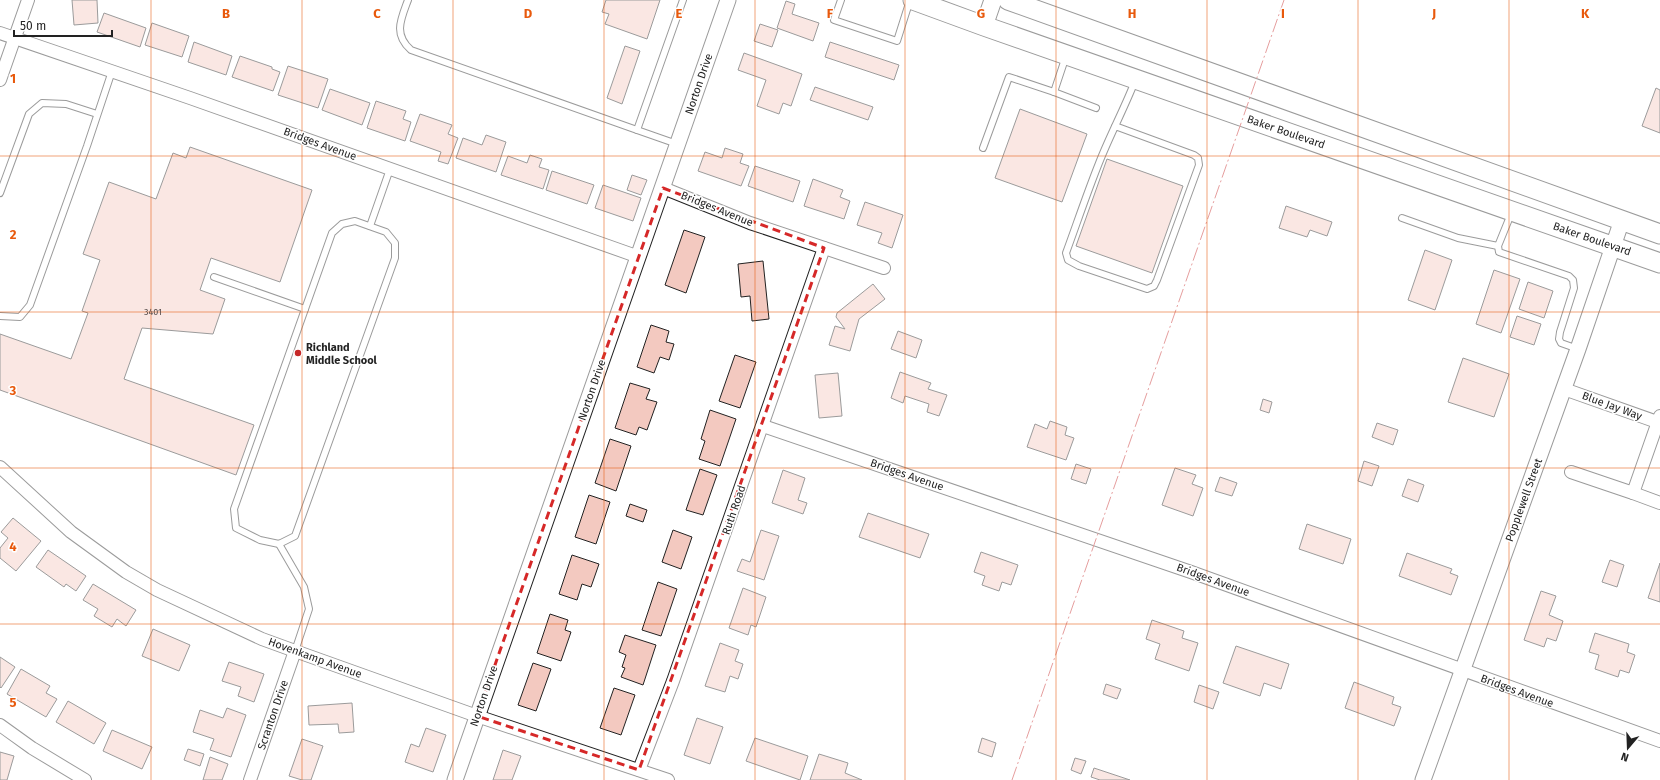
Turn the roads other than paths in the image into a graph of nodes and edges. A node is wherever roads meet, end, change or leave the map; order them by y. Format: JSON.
{"nodes":[{"id":1,"x":28,"y":0,"type":"edge"},
{"id":2,"x":408,"y":0,"type":"edge"},
{"id":3,"x":682,"y":0,"type":"edge"},
{"id":4,"x":728,"y":0,"type":"edge"},
{"id":5,"x":841,"y":0,"type":"edge"},
{"id":6,"x":911,"y":0,"type":"edge"},
{"id":7,"x":993,"y":0,"type":"edge"},
{"id":8,"x":1008,"y":0,"type":"edge"},
{"id":9,"x":984,"y":26,"type":"junction"},
{"id":10,"x":0,"y":33,"type":"edge"},
{"id":11,"x":15,"y":39,"type":"junction"},
{"id":12,"x":1067,"y":55,"type":"junction"},
{"id":13,"x":112,"y":72,"type":"junction"},
{"id":14,"x":1135,"y":79,"type":"junction"},
{"id":15,"x":0,"y":80,"type":"edge"},
{"id":16,"x":1054,"y":92,"type":"junction"},
{"id":17,"x":1096,"y":108,"type":"dead end"},
{"id":18,"x":97,"y":114,"type":"junction"},
{"id":19,"x":1115,"y":126,"type":"junction"},
{"id":20,"x":637,"y":130,"type":"junction"},
{"id":21,"x":678,"y":145,"type":"junction"},
{"id":22,"x":983,"y":148,"type":"dead end"},
{"id":23,"x":390,"y":169,"type":"junction"},
{"id":24,"x":663,"y":188,"type":"junction"},
{"id":25,"x":0,"y":193,"type":"edge"},
{"id":26,"x":1513,"y":210,"type":"junction"},
{"id":27,"x":1402,"y":218,"type":"dead end"},
{"id":28,"x":1622,"y":220,"type":"junction"},
{"id":29,"x":370,"y":226,"type":"junction"},
{"id":30,"x":1660,"y":234,"type":"edge"},
{"id":31,"x":1498,"y":246,"type":"junction"},
{"id":32,"x":1614,"y":246,"type":"junction"},
{"id":33,"x":824,"y":248,"type":"junction"},
{"id":34,"x":639,"y":257,"type":"junction"},
{"id":35,"x":1660,"y":263,"type":"edge"},
{"id":36,"x":884,"y":268,"type":"dead end"},
{"id":37,"x":214,"y":277,"type":"dead end"},
{"id":38,"x":305,"y":309,"type":"junction"},
{"id":39,"x":0,"y":316,"type":"edge"},
{"id":40,"x":1578,"y":349,"type":"junction"},
{"id":41,"x":1564,"y":389,"type":"junction"},
{"id":42,"x":1659,"y":420,"type":"edge"},
{"id":43,"x":763,"y":426,"type":"junction"},
{"id":44,"x":0,"y":467,"type":"edge"},
{"id":45,"x":1571,"y":472,"type":"dead end"},
{"id":46,"x":1633,"y":493,"type":"junction"},
{"id":47,"x":1660,"y":503,"type":"edge"},
{"id":48,"x":280,"y":544,"type":"junction"},
{"id":49,"x":295,"y":651,"type":"junction"},
{"id":50,"x":1463,"y":671,"type":"junction"},
{"id":51,"x":477,"y":716,"type":"junction"},
{"id":52,"x":0,"y":724,"type":"edge"},
{"id":53,"x":1660,"y":741,"type":"edge"},
{"id":54,"x":639,"y":770,"type":"junction"},
{"id":55,"x":85,"y":780,"type":"edge"},
{"id":56,"x":250,"y":780,"type":"edge"},
{"id":57,"x":455,"y":780,"type":"edge"},
{"id":58,"x":666,"y":780,"type":"edge"},
{"id":59,"x":1423,"y":780,"type":"edge"}],
"edges":[{"from":1,"to":11,"type":"street"},
{"from":2,"to":20,"type":"lane"},
{"from":3,"to":20,"type":"lane"},
{"from":4,"to":21,"type":"street","name":"Norton Drive"},
{"from":5,"to":6,"type":"lane"},
{"from":6,"to":9,"type":"main road","name":"Baker Boulevard"},
{"from":7,"to":9,"type":"main road"},
{"from":8,"to":28,"type":"main road"},
{"from":9,"to":12,"type":"main road","name":"Baker Boulevard"},
{"from":10,"to":11,"type":"street","name":"Bridges Avenue"},
{"from":11,"to":13,"type":"street","name":"Bridges Avenue"},
{"from":11,"to":15,"type":"street"},
{"from":12,"to":14,"type":"main road","name":"Baker Boulevard"},
{"from":12,"to":16,"type":"lane"},
{"from":13,"to":18,"type":"lane"},
{"from":13,"to":23,"type":"street","name":"Bridges Avenue"},
{"from":14,"to":19,"type":"lane"},
{"from":14,"to":26,"type":"main road","name":"Baker Boulevard"},
{"from":16,"to":17,"type":"lane"},
{"from":16,"to":22,"type":"lane"},
{"from":18,"to":25,"type":"lane"},
{"from":18,"to":39,"type":"lane"},
{"from":19,"to":19,"type":"lane"},
{"from":20,"to":21,"type":"lane"},
{"from":21,"to":24,"type":"street","name":"Norton Drive"},
{"from":23,"to":29,"type":"lane"},
{"from":23,"to":34,"type":"street","name":"Bridges Avenue"},
{"from":24,"to":33,"type":"street","name":"Bridges Avenue"},
{"from":24,"to":34,"type":"street","name":"Norton Drive"},
{"from":26,"to":31,"type":"lane"},
{"from":26,"to":32,"type":"main road","name":"Baker Boulevard"},
{"from":27,"to":31,"type":"lane"},
{"from":28,"to":30,"type":"main road"},
{"from":28,"to":32,"type":"street","name":"Popplewell Street"},
{"from":29,"to":38,"type":"lane"},
{"from":29,"to":48,"type":"lane"},
{"from":31,"to":40,"type":"lane"},
{"from":32,"to":35,"type":"main road","name":"Baker Boulevard"},
{"from":32,"to":40,"type":"street","name":"Popplewell Street"},
{"from":33,"to":36,"type":"street","name":"Bridges Avenue"},
{"from":33,"to":43,"type":"street","name":"Ruth Road"},
{"from":34,"to":51,"type":"street","name":"Norton Drive"},
{"from":37,"to":38,"type":"lane"},
{"from":38,"to":48,"type":"lane"},
{"from":40,"to":41,"type":"street","name":"Popplewell Street"},
{"from":41,"to":42,"type":"street","name":"Blue Jay Way"},
{"from":41,"to":50,"type":"street","name":"Popplewell Street"},
{"from":42,"to":46,"type":"street"},
{"from":43,"to":50,"type":"street","name":"Bridges Avenue"},
{"from":43,"to":54,"type":"street","name":"Ruth Road"},
{"from":44,"to":49,"type":"street","name":"Hovenkamp Avenue"},
{"from":45,"to":46,"type":"street"},
{"from":46,"to":47,"type":"street"},
{"from":48,"to":49,"type":"lane"},
{"from":49,"to":51,"type":"street","name":"Hovenkamp Avenue"},
{"from":49,"to":56,"type":"street","name":"Scranton Drive"},
{"from":50,"to":53,"type":"street","name":"Bridges Avenue"},
{"from":50,"to":59,"type":"street","name":"Popplewell Street"},
{"from":51,"to":54,"type":"street","name":"Hovenkamp Avenue"},
{"from":51,"to":57,"type":"street","name":"Norton Drive"},
{"from":52,"to":55,"type":"street"},
{"from":54,"to":58,"type":"street","name":"Hovenkamp Avenue"}]}
